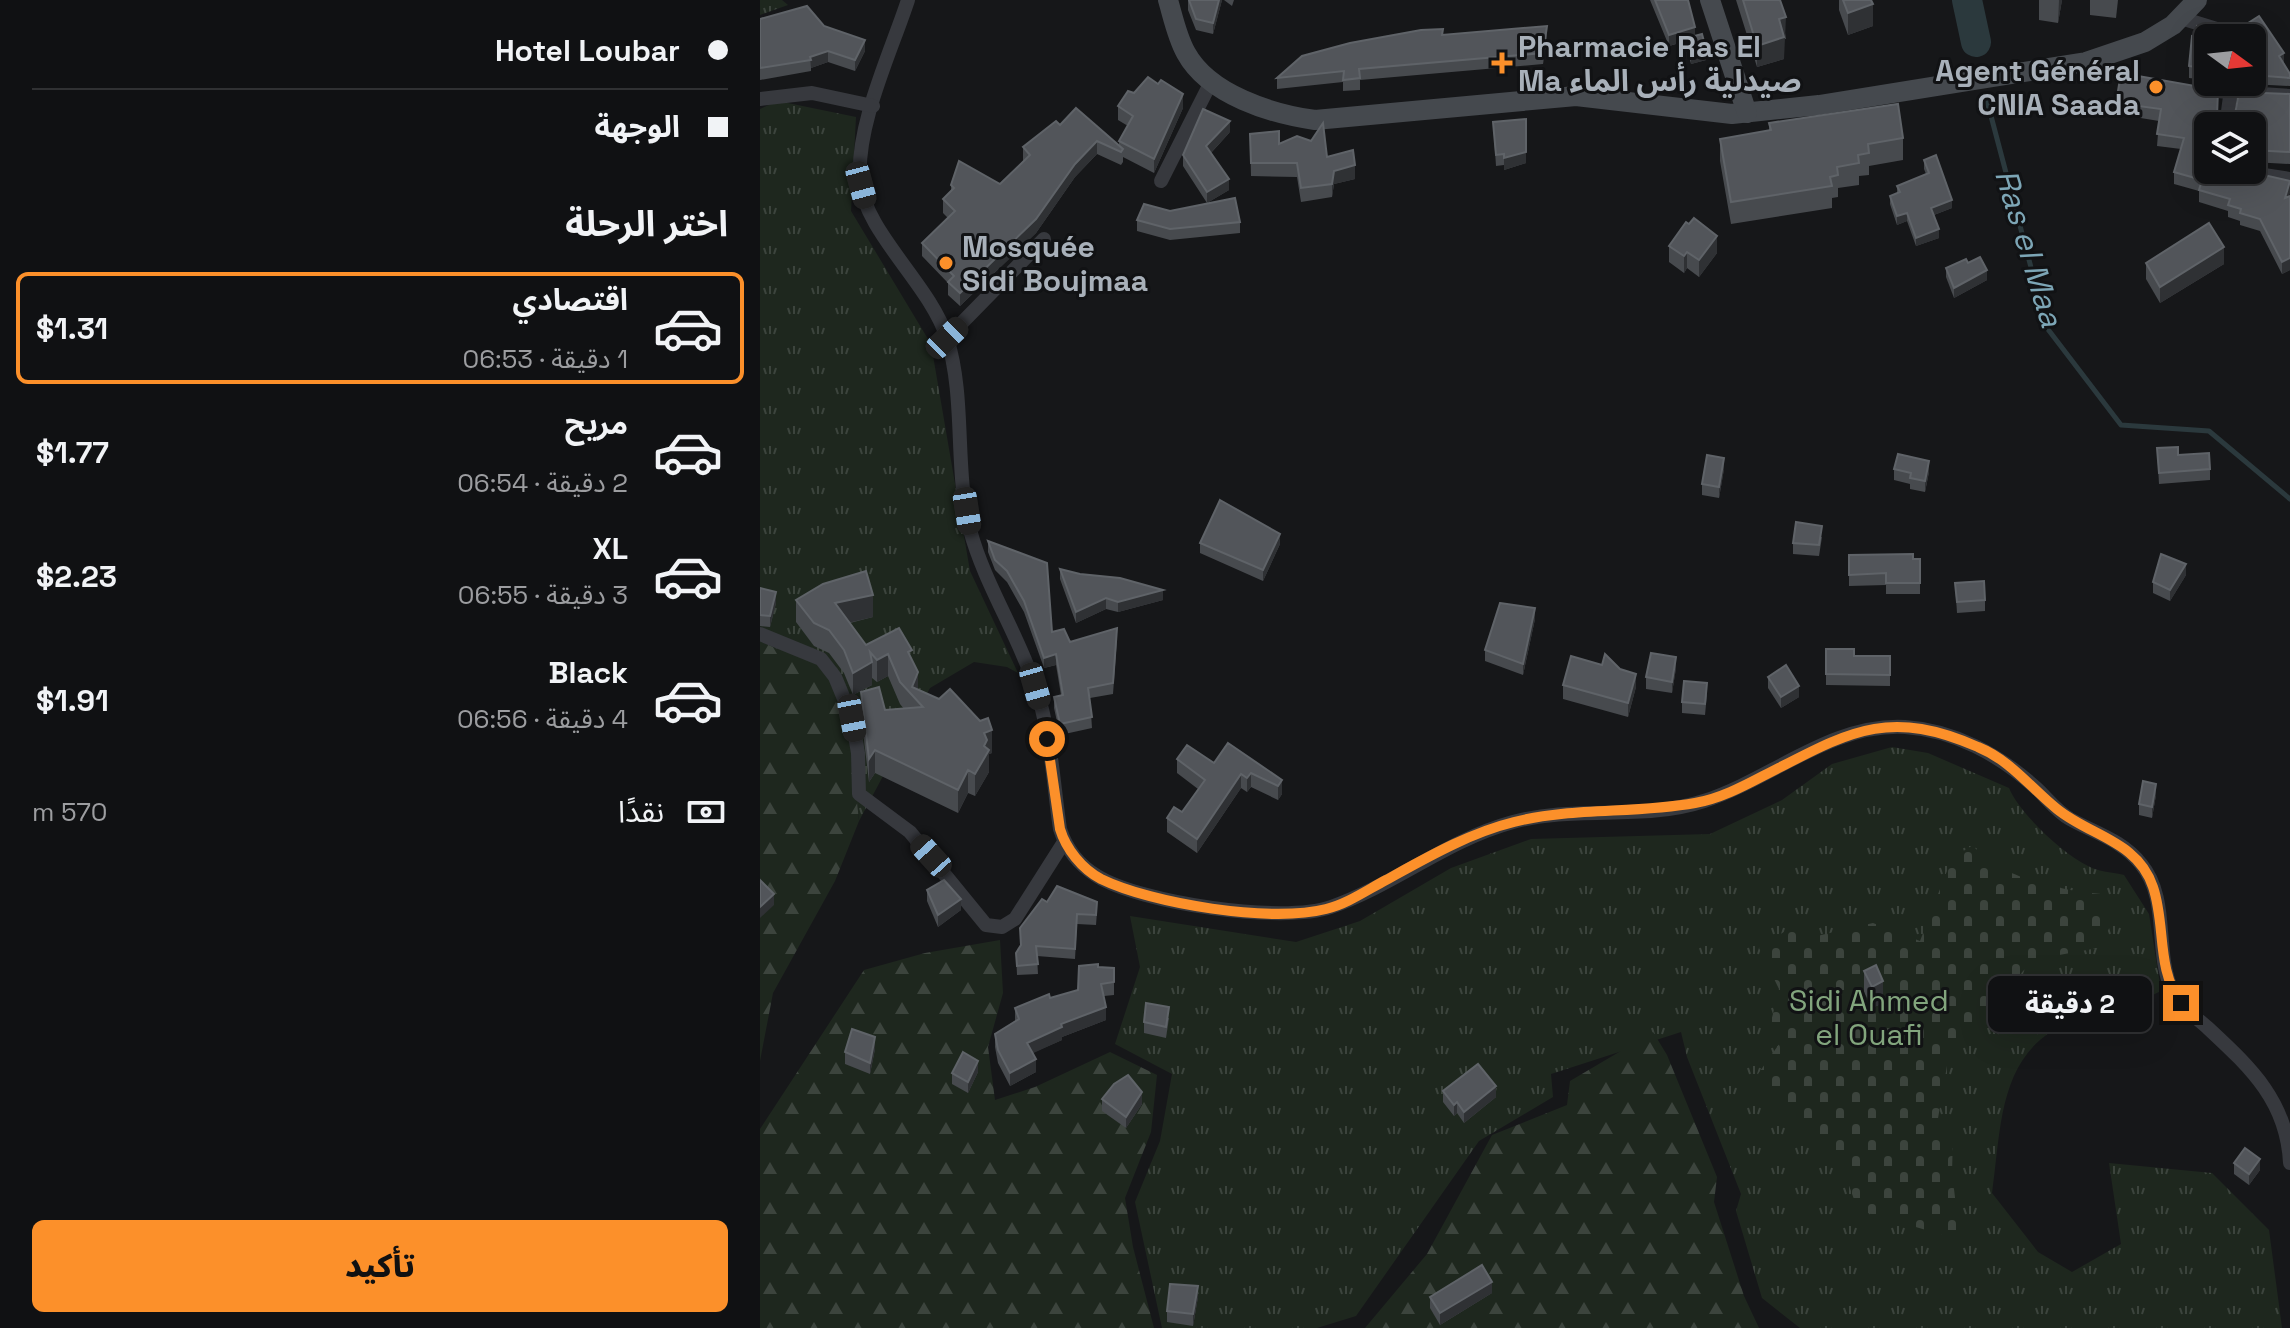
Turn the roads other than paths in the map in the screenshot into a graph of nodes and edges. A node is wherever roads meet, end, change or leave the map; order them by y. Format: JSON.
{"nodes":[{"id":1,"x":908,"y":0,"type":"edge"},
{"id":2,"x":1168,"y":0,"type":"edge"},
{"id":3,"x":1710,"y":0,"type":"edge"},
{"id":4,"x":2197,"y":0,"type":"edge"},
{"id":5,"x":2181,"y":18,"type":"junction"},
{"id":6,"x":2200,"y":24,"type":"edge"},
{"id":7,"x":1212,"y":80,"type":"junction"},
{"id":8,"x":2189,"y":88,"type":"edge"},
{"id":9,"x":2194,"y":88,"type":"edge"},
{"id":10,"x":2266,"y":93,"type":"edge"},
{"id":11,"x":2290,"y":96,"type":"edge"},
{"id":12,"x":760,"y":99,"type":"edge"},
{"id":13,"x":873,"y":106,"type":"junction"},
{"id":14,"x":1747,"y":113,"type":"junction"},
{"id":15,"x":2266,"y":175,"type":"edge"},
{"id":16,"x":2290,"y":179,"type":"edge"},
{"id":17,"x":1161,"y":181,"type":"dead end"},
{"id":18,"x":1044,"y":239,"type":"dead end"},
{"id":19,"x":947,"y":338,"type":"junction"},
{"id":20,"x":760,"y":634,"type":"edge"},
{"id":21,"x":1064,"y":842,"type":"junction"},
{"id":22,"x":2288,"y":1124,"type":"edge"},
{"id":23,"x":2290,"y":1163,"type":"edge"}],
"edges":[{"from":1,"to":13,"type":"street"},
{"from":2,"to":7,"type":"street"},
{"from":3,"to":14,"type":"street"},
{"from":4,"to":5,"type":"street"},
{"from":5,"to":6,"type":"street"},
{"from":5,"to":14,"type":"street"},
{"from":7,"to":14,"type":"street"},
{"from":7,"to":17,"type":"street"},
{"from":8,"to":9,"type":"street"},
{"from":10,"to":11,"type":"street"},
{"from":12,"to":13,"type":"street"},
{"from":13,"to":19,"type":"street"},
{"from":15,"to":16,"type":"street"},
{"from":18,"to":19,"type":"street"},
{"from":19,"to":21,"type":"street"},
{"from":20,"to":21,"type":"street"},
{"from":21,"to":22,"type":"street"},
{"from":22,"to":23,"type":"street"}]}
